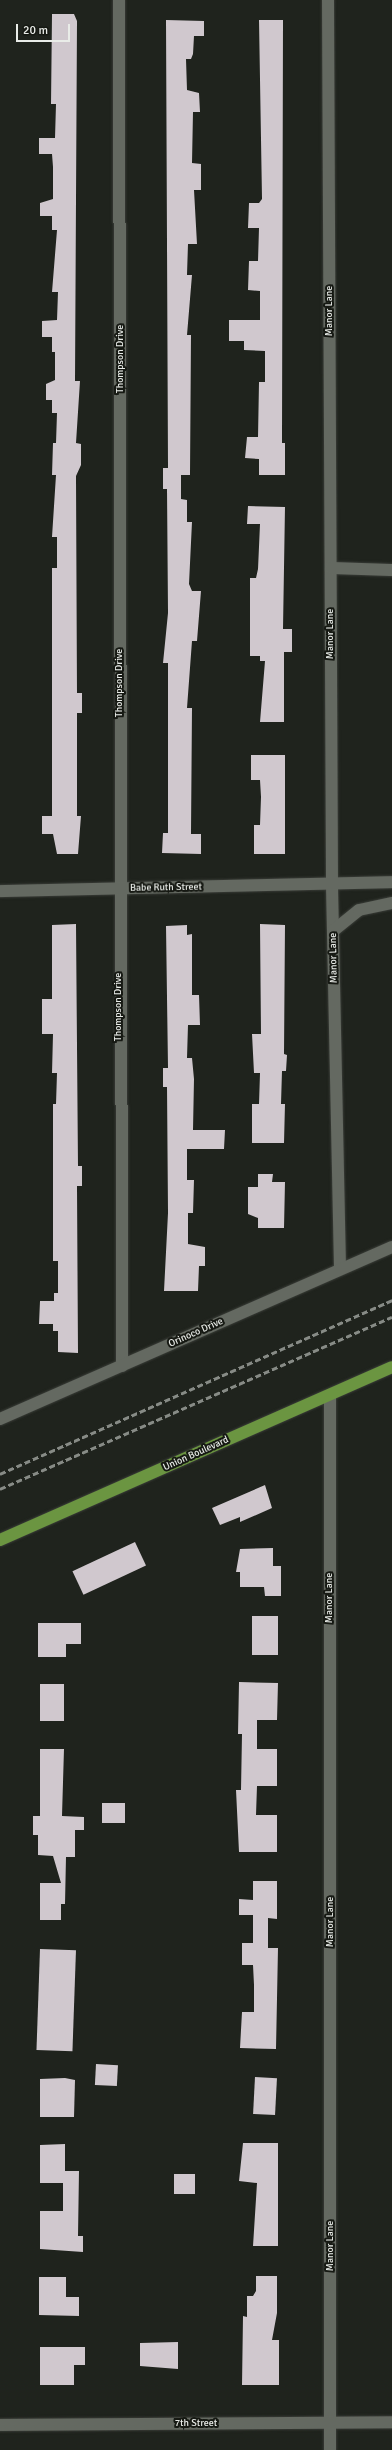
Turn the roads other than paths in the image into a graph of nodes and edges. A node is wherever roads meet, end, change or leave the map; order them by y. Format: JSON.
{"nodes":[{"id":1,"x":120,"y":0,"type":"edge"},
{"id":2,"x":328,"y":0,"type":"edge"},
{"id":3,"x":331,"y":568,"type":"junction"},
{"id":4,"x":392,"y":570,"type":"edge"},
{"id":5,"x":392,"y":882,"type":"edge"},
{"id":6,"x":332,"y":886,"type":"junction"},
{"id":7,"x":119,"y":888,"type":"junction"},
{"id":8,"x":0,"y":891,"type":"edge"},
{"id":9,"x":392,"y":903,"type":"edge"},
{"id":10,"x":333,"y":931,"type":"junction"},
{"id":11,"x":392,"y":1246,"type":"edge"},
{"id":12,"x":340,"y":1269,"type":"junction"},
{"id":13,"x":122,"y":1366,"type":"junction"},
{"id":14,"x":392,"y":1367,"type":"edge"},
{"id":15,"x":330,"y":1395,"type":"junction"},
{"id":16,"x":0,"y":1419,"type":"edge"},
{"id":17,"x":0,"y":1540,"type":"edge"},
{"id":18,"x":330,"y":2422,"type":"junction"},
{"id":19,"x":392,"y":2422,"type":"edge"},
{"id":20,"x":0,"y":2425,"type":"edge"},
{"id":21,"x":330,"y":2450,"type":"edge"}],
"edges":[{"from":1,"to":7,"type":"street","name":"Thompson Drive"},
{"from":2,"to":3,"type":"street","name":"Manor Lane"},
{"from":3,"to":4,"type":"street"},
{"from":3,"to":6,"type":"street","name":"Manor Lane"},
{"from":5,"to":6,"type":"street","name":"Babe Ruth Street"},
{"from":6,"to":7,"type":"street","name":"Babe Ruth Street"},
{"from":6,"to":10,"type":"street","name":"Manor Lane"},
{"from":7,"to":8,"type":"street","name":"Babe Ruth Street"},
{"from":7,"to":13,"type":"street","name":"Thompson Drive"},
{"from":9,"to":10,"type":"street"},
{"from":10,"to":12,"type":"street","name":"Manor Lane"},
{"from":11,"to":12,"type":"street","name":"Orinoco Drive"},
{"from":12,"to":13,"type":"street","name":"Orinoco Drive"},
{"from":13,"to":16,"type":"street","name":"Orinoco Drive"},
{"from":14,"to":15,"type":"main road","name":"Union Boulevard"},
{"from":15,"to":17,"type":"main road","name":"Union Boulevard"},
{"from":15,"to":18,"type":"street","name":"Manor Lane"},
{"from":18,"to":19,"type":"street","name":"7th Street"},
{"from":18,"to":20,"type":"street","name":"7th Street"},
{"from":18,"to":21,"type":"street","name":"Manor Lane"}]}
